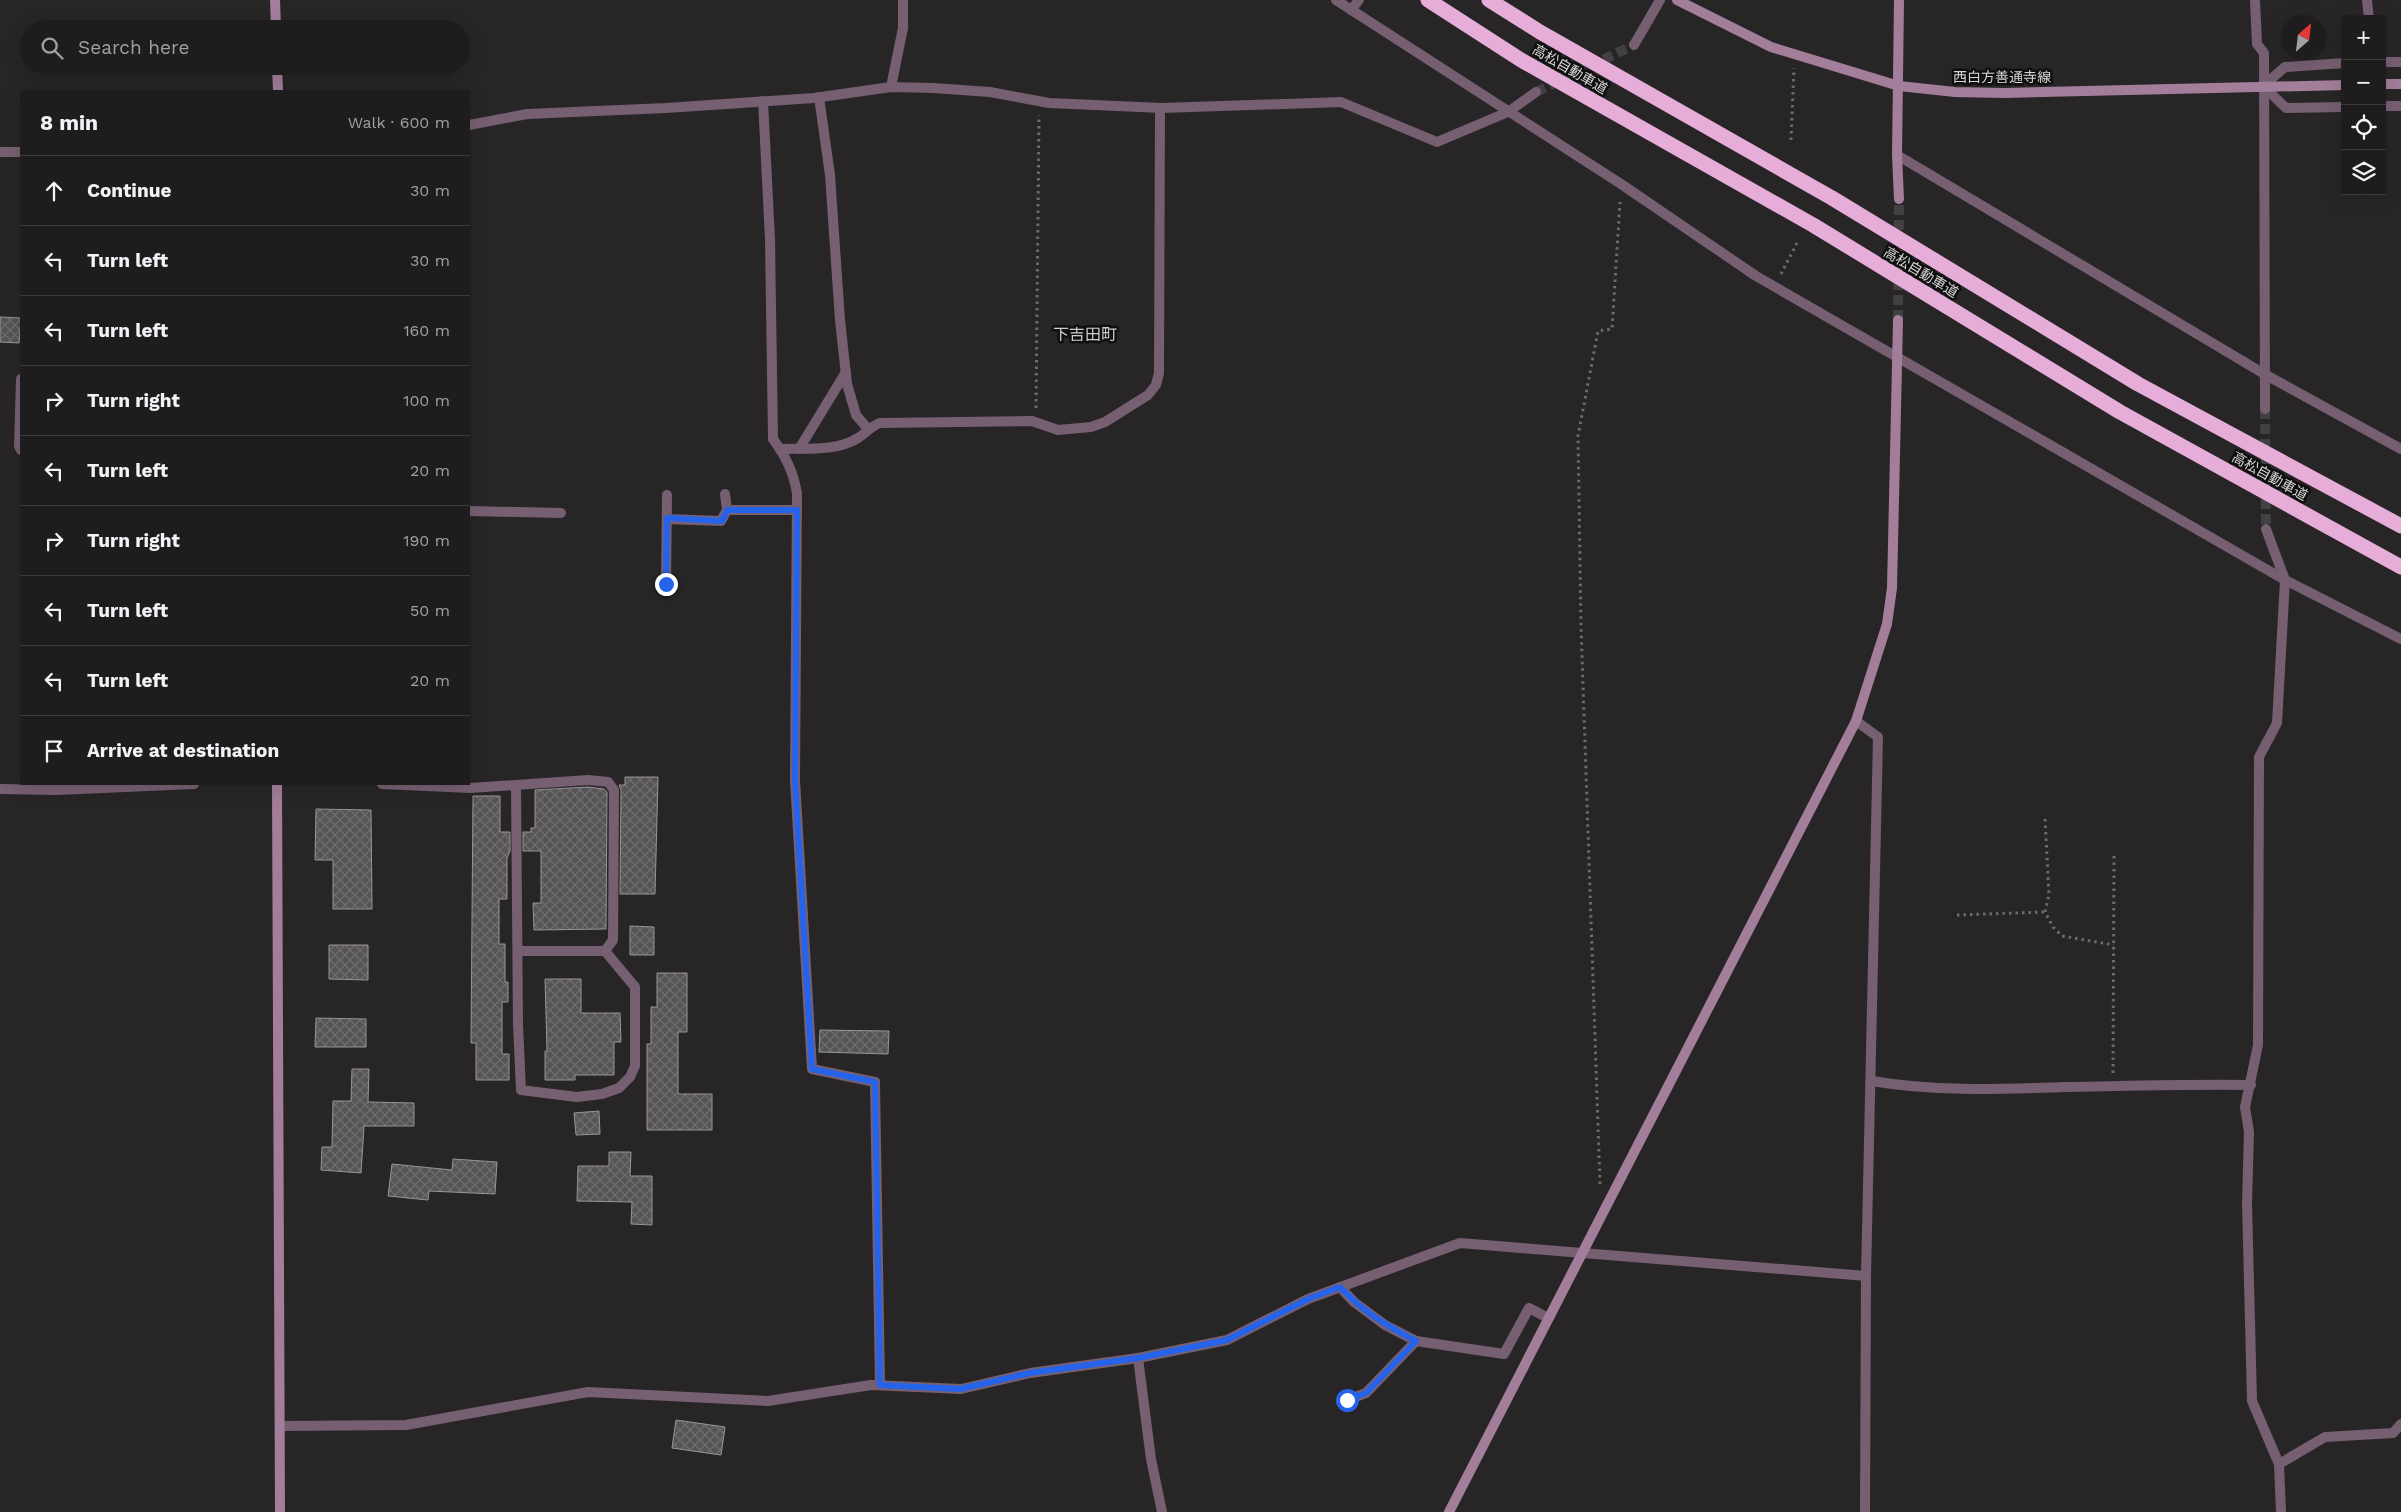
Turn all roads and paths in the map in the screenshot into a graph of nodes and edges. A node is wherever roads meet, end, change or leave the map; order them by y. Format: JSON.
{"nodes":[{"id":1,"x":275,"y":0,"type":"edge"},
{"id":2,"x":903,"y":0,"type":"edge"},
{"id":3,"x":1336,"y":0,"type":"edge"},
{"id":4,"x":1359,"y":0,"type":"edge"},
{"id":5,"x":1428,"y":0,"type":"edge"},
{"id":6,"x":1490,"y":0,"type":"edge"},
{"id":7,"x":1660,"y":0,"type":"edge"},
{"id":8,"x":1677,"y":0,"type":"edge"},
{"id":9,"x":1899,"y":0,"type":"edge"},
{"id":10,"x":2255,"y":0,"type":"edge"},
{"id":11,"x":2367,"y":0,"type":"edge"},
{"id":12,"x":1351,"y":10,"type":"junction"},
{"id":13,"x":2369,"y":15,"type":"edge"},
{"id":14,"x":276,"y":20,"type":"edge"},
{"id":15,"x":1634,"y":45,"type":"tunnel mouth"},
{"id":16,"x":1794,"y":55,"type":"junction"},
{"id":17,"x":2386,"y":62,"type":"edge"},
{"id":18,"x":2401,"y":62,"type":"edge"},
{"id":19,"x":2341,"y":64,"type":"edge"},
{"id":20,"x":277,"y":75,"type":"edge"},
{"id":21,"x":2386,"y":84,"type":"edge"},
{"id":22,"x":2401,"y":84,"type":"edge"},
{"id":23,"x":2341,"y":85,"type":"edge"},
{"id":24,"x":1899,"y":86,"type":"junction"},
{"id":25,"x":2263,"y":86,"type":"junction"},
{"id":26,"x":891,"y":88,"type":"junction"},
{"id":27,"x":278,"y":90,"type":"edge"},
{"id":28,"x":1536,"y":92,"type":"tunnel mouth"},
{"id":29,"x":818,"y":97,"type":"junction"},
{"id":30,"x":763,"y":100,"type":"junction"},
{"id":31,"x":1039,"y":102,"type":"junction"},
{"id":32,"x":2386,"y":106,"type":"edge"},
{"id":33,"x":2401,"y":106,"type":"edge"},
{"id":34,"x":2341,"y":107,"type":"edge"},
{"id":35,"x":1160,"y":108,"type":"junction"},
{"id":36,"x":1508,"y":112,"type":"junction"},
{"id":37,"x":470,"y":125,"type":"edge"},
{"id":38,"x":1791,"y":140,"type":"dead end"},
{"id":39,"x":0,"y":152,"type":"edge"},
{"id":40,"x":20,"y":152,"type":"edge"},
{"id":41,"x":1897,"y":155,"type":"junction"},
{"id":42,"x":1621,"y":184,"type":"junction"},
{"id":43,"x":1899,"y":199,"type":"tunnel mouth"},
{"id":44,"x":1797,"y":243,"type":"dead end"},
{"id":45,"x":1774,"y":286,"type":"junction"},
{"id":46,"x":1898,"y":320,"type":"tunnel mouth"},
{"id":47,"x":1897,"y":358,"type":"junction"},
{"id":48,"x":846,"y":372,"type":"junction"},
{"id":49,"x":2266,"y":375,"type":"junction"},
{"id":50,"x":2265,"y":409,"type":"tunnel mouth"},
{"id":51,"x":20,"y":412,"type":"edge"},
{"id":52,"x":1036,"y":422,"type":"junction"},
{"id":53,"x":868,"y":429,"type":"junction"},
{"id":54,"x":20,"y":448,"type":"edge"},
{"id":55,"x":780,"y":449,"type":"junction"},
{"id":56,"x":799,"y":449,"type":"junction"},
{"id":57,"x":2401,"y":449,"type":"edge"},
{"id":58,"x":725,"y":494,"type":"dead end"},
{"id":59,"x":667,"y":495,"type":"dead end"},
{"id":60,"x":727,"y":510,"type":"junction"},
{"id":61,"x":797,"y":510,"type":"junction"},
{"id":62,"x":470,"y":511,"type":"edge"},
{"id":63,"x":561,"y":513,"type":"dead end"},
{"id":64,"x":667,"y":518,"type":"junction"},
{"id":65,"x":2401,"y":526,"type":"edge"},
{"id":66,"x":2266,"y":529,"type":"tunnel mouth"},
{"id":67,"x":2401,"y":567,"type":"edge"},
{"id":68,"x":2285,"y":580,"type":"junction"},
{"id":69,"x":666,"y":584,"type":"dead end"},
{"id":70,"x":2401,"y":638,"type":"edge"},
{"id":71,"x":1856,"y":721,"type":"junction"},
{"id":72,"x":171,"y":785,"type":"edge"},
{"id":73,"x":277,"y":785,"type":"edge"},
{"id":74,"x":404,"y":785,"type":"edge"},
{"id":75,"x":516,"y":786,"type":"junction"},
{"id":76,"x":0,"y":789,"type":"edge"},
{"id":77,"x":2046,"y":819,"type":"dead end"},
{"id":78,"x":2114,"y":856,"type":"dead end"},
{"id":79,"x":2045,"y":912,"type":"junction"},
{"id":80,"x":1957,"y":915,"type":"dead end"},
{"id":81,"x":2114,"y":945,"type":"junction"},
{"id":82,"x":518,"y":951,"type":"junction"},
{"id":83,"x":605,"y":951,"type":"junction"},
{"id":84,"x":1872,"y":1080,"type":"junction"},
{"id":85,"x":2251,"y":1085,"type":"junction"},
{"id":86,"x":2113,"y":1086,"type":"junction"},
{"id":87,"x":1601,"y":1188,"type":"dead end"},
{"id":88,"x":1582,"y":1253,"type":"junction"},
{"id":89,"x":1866,"y":1276,"type":"junction"},
{"id":90,"x":1340,"y":1287,"type":"junction"},
{"id":91,"x":1548,"y":1318,"type":"junction"},
{"id":92,"x":1416,"y":1341,"type":"junction"},
{"id":93,"x":1138,"y":1358,"type":"junction"},
{"id":94,"x":880,"y":1385,"type":"junction"},
{"id":95,"x":1347,"y":1400,"type":"dead end"},
{"id":96,"x":2401,"y":1424,"type":"edge"},
{"id":97,"x":280,"y":1426,"type":"junction"},
{"id":98,"x":2279,"y":1464,"type":"junction"},
{"id":99,"x":280,"y":1512,"type":"edge"},
{"id":100,"x":1162,"y":1512,"type":"edge"},
{"id":101,"x":1449,"y":1512,"type":"edge"},
{"id":102,"x":1865,"y":1512,"type":"edge"},
{"id":103,"x":2281,"y":1512,"type":"edge"}],
"edges":[{"from":1,"to":14,"type":"street"},
{"from":2,"to":26,"type":"street"},
{"from":3,"to":12,"type":"street"},
{"from":4,"to":12,"type":"street"},
{"from":5,"to":67,"type":"highway","name":"高松自動車道"},
{"from":6,"to":65,"type":"highway","name":"高松自動車道"},
{"from":7,"to":15,"type":"street"},
{"from":8,"to":16,"type":"street","name":"西白方善通寺線"},
{"from":9,"to":24,"type":"street"},
{"from":10,"to":25,"type":"street"},
{"from":11,"to":13,"type":"street"},
{"from":12,"to":36,"type":"street"},
{"from":16,"to":24,"type":"street","name":"西白方善通寺線"},
{"from":16,"to":38,"type":"path"},
{"from":17,"to":18,"type":"street"},
{"from":19,"to":25,"type":"street"},
{"from":20,"to":27,"type":"street"},
{"from":21,"to":22,"type":"street"},
{"from":23,"to":25,"type":"street","name":"西白方善通寺線"},
{"from":24,"to":25,"type":"street","name":"西白方善通寺線"},
{"from":24,"to":41,"type":"street"},
{"from":25,"to":34,"type":"street"},
{"from":25,"to":49,"type":"street"},
{"from":26,"to":29,"type":"street"},
{"from":26,"to":31,"type":"street"},
{"from":28,"to":36,"type":"street"},
{"from":29,"to":30,"type":"street"},
{"from":29,"to":48,"type":"street"},
{"from":30,"to":37,"type":"street"},
{"from":30,"to":55,"type":"street"},
{"from":31,"to":35,"type":"street"},
{"from":31,"to":52,"type":"path"},
{"from":32,"to":33,"type":"street"},
{"from":35,"to":36,"type":"street"},
{"from":35,"to":52,"type":"street"},
{"from":36,"to":42,"type":"street"},
{"from":39,"to":40,"type":"street"},
{"from":41,"to":43,"type":"street"},
{"from":41,"to":49,"type":"street"},
{"from":42,"to":45,"type":"street"},
{"from":42,"to":87,"type":"path"},
{"from":44,"to":45,"type":"path"},
{"from":45,"to":47,"type":"street"},
{"from":46,"to":47,"type":"street"},
{"from":47,"to":68,"type":"street"},
{"from":47,"to":71,"type":"street"},
{"from":48,"to":53,"type":"street"},
{"from":48,"to":56,"type":"street"},
{"from":49,"to":50,"type":"street"},
{"from":49,"to":57,"type":"street"},
{"from":51,"to":54,"type":"street"},
{"from":52,"to":53,"type":"street"},
{"from":53,"to":56,"type":"street"},
{"from":55,"to":56,"type":"street"},
{"from":55,"to":61,"type":"street"},
{"from":58,"to":60,"type":"street"},
{"from":59,"to":64,"type":"street"},
{"from":60,"to":61,"type":"street"},
{"from":60,"to":64,"type":"street"},
{"from":61,"to":94,"type":"street"},
{"from":62,"to":63,"type":"street"},
{"from":64,"to":69,"type":"street"},
{"from":66,"to":68,"type":"street"},
{"from":68,"to":70,"type":"street"},
{"from":68,"to":85,"type":"street"},
{"from":71,"to":84,"type":"street"},
{"from":71,"to":88,"type":"street"},
{"from":72,"to":76,"type":"street"},
{"from":73,"to":97,"type":"street"},
{"from":74,"to":75,"type":"street"},
{"from":75,"to":82,"type":"street"},
{"from":75,"to":83,"type":"street"},
{"from":77,"to":79,"type":"path"},
{"from":78,"to":81,"type":"path"},
{"from":79,"to":80,"type":"path"},
{"from":79,"to":81,"type":"path"},
{"from":81,"to":86,"type":"path"},
{"from":82,"to":83,"type":"street"},
{"from":82,"to":83,"type":"street"},
{"from":84,"to":86,"type":"street"},
{"from":84,"to":89,"type":"street"},
{"from":85,"to":86,"type":"street"},
{"from":85,"to":98,"type":"street"},
{"from":88,"to":89,"type":"street"},
{"from":88,"to":90,"type":"street"},
{"from":88,"to":91,"type":"street"},
{"from":89,"to":102,"type":"street"},
{"from":90,"to":92,"type":"street"},
{"from":90,"to":93,"type":"street"},
{"from":91,"to":92,"type":"street"},
{"from":91,"to":101,"type":"street"},
{"from":92,"to":95,"type":"street"},
{"from":93,"to":94,"type":"street"},
{"from":93,"to":100,"type":"street"},
{"from":94,"to":97,"type":"street"},
{"from":96,"to":98,"type":"street"},
{"from":97,"to":99,"type":"street"},
{"from":98,"to":103,"type":"street"}]}
